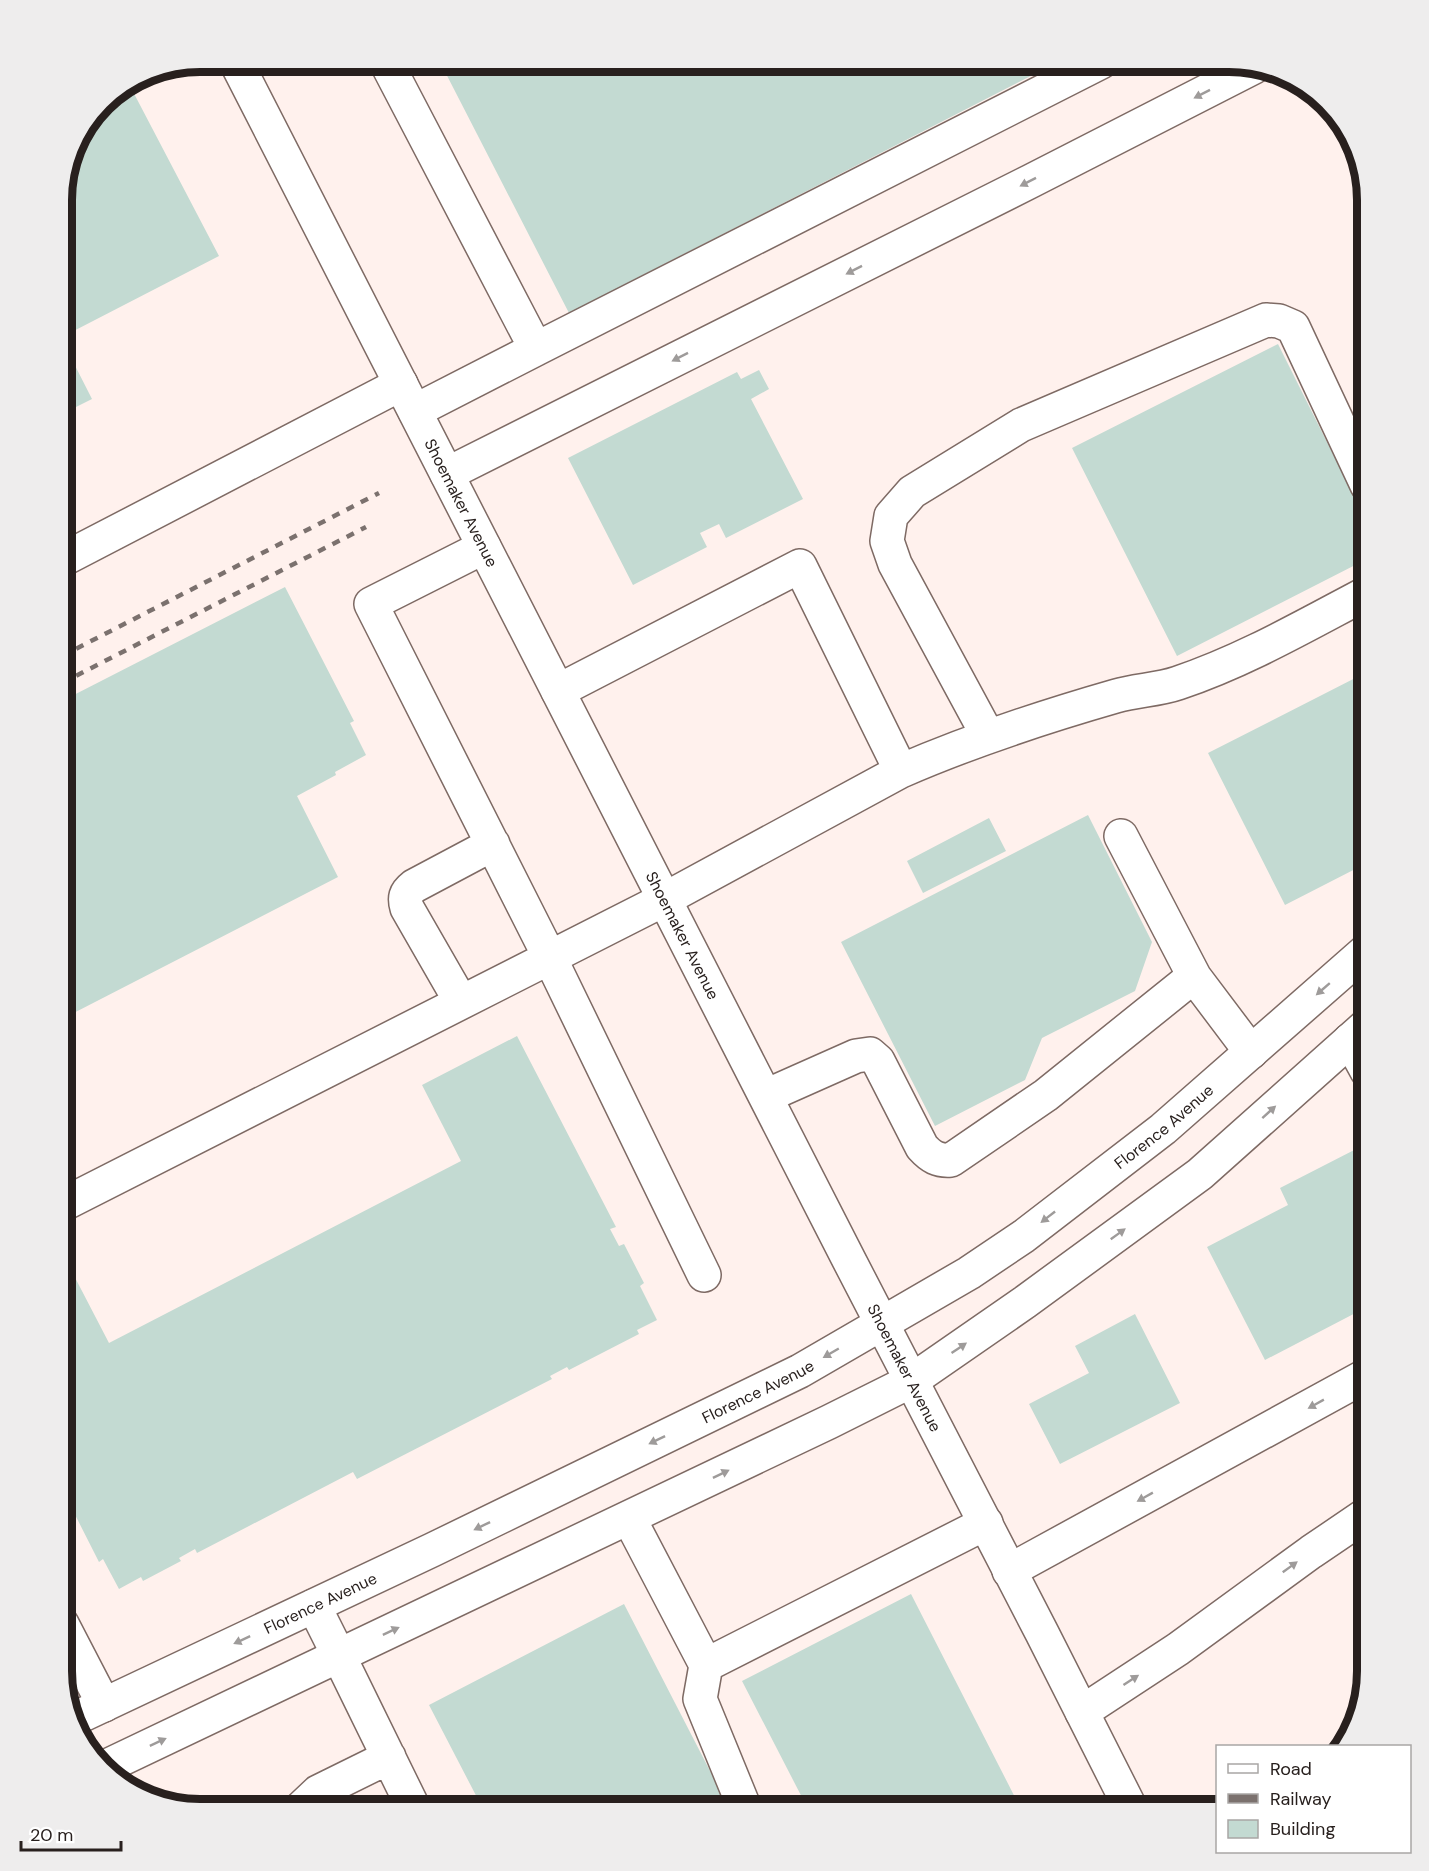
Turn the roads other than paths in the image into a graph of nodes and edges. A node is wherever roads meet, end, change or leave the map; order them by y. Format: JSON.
{"nodes":[{"id":1,"x":241,"y":72,"type":"edge"},
{"id":2,"x":391,"y":72,"type":"edge"},
{"id":3,"x":1081,"y":72,"type":"edge"},
{"id":4,"x":1243,"y":73,"type":"edge"},
{"id":5,"x":536,"y":349,"type":"junction"},
{"id":6,"x":408,"y":398,"type":"junction"},
{"id":7,"x":1357,"y":462,"type":"edge"},
{"id":8,"x":447,"y":474,"type":"junction"},
{"id":9,"x":484,"y":547,"type":"junction"},
{"id":10,"x":72,"y":555,"type":"edge"},
{"id":11,"x":1357,"y":599,"type":"edge"},
{"id":12,"x":558,"y":691,"type":"junction"},
{"id":13,"x":988,"y":736,"type":"junction"},
{"id":14,"x":901,"y":771,"type":"junction"},
{"id":15,"x":1121,"y":836,"type":"dead end"},
{"id":16,"x":493,"y":844,"type":"junction"},
{"id":17,"x":665,"y":899,"type":"junction"},
{"id":18,"x":550,"y":958,"type":"junction"},
{"id":19,"x":1357,"y":960,"type":"edge"},
{"id":20,"x":1193,"y":975,"type":"junction"},
{"id":21,"x":461,"y":1002,"type":"junction"},
{"id":22,"x":1357,"y":1035,"type":"edge"},
{"id":23,"x":1251,"y":1052,"type":"junction"},
{"id":24,"x":765,"y":1096,"type":"junction"},
{"id":25,"x":72,"y":1200,"type":"edge"},
{"id":26,"x":704,"y":1275,"type":"dead end"},
{"id":27,"x":882,"y":1323,"type":"junction"},
{"id":28,"x":911,"y":1381,"type":"junction"},
{"id":29,"x":1357,"y":1382,"type":"edge"},
{"id":30,"x":629,"y":1518,"type":"junction"},
{"id":31,"x":1357,"y":1521,"type":"edge"},
{"id":32,"x":986,"y":1523,"type":"junction"},
{"id":33,"x":1009,"y":1571,"type":"junction"},
{"id":34,"x":314,"y":1606,"type":"junction"},
{"id":35,"x":72,"y":1655,"type":"edge"},
{"id":36,"x":339,"y":1656,"type":"junction"},
{"id":37,"x":706,"y":1665,"type":"junction"},
{"id":38,"x":90,"y":1711,"type":"edge"},
{"id":39,"x":1082,"y":1713,"type":"junction"},
{"id":40,"x":388,"y":1757,"type":"junction"},
{"id":41,"x":112,"y":1763,"type":"edge"},
{"id":42,"x":311,"y":1799,"type":"edge"},
{"id":43,"x":409,"y":1799,"type":"edge"},
{"id":44,"x":741,"y":1799,"type":"edge"},
{"id":45,"x":1126,"y":1799,"type":"edge"}],
"edges":[{"from":1,"to":6,"type":"main road","name":"Shoemaker Avenue"},
{"from":2,"to":5,"type":"main road"},
{"from":3,"to":5,"type":"main road"},
{"from":4,"to":8,"type":"main road","one_way":true},
{"from":5,"to":6,"type":"main road"},
{"from":6,"to":8,"type":"main road","name":"Shoemaker Avenue"},
{"from":6,"to":10,"type":"main road"},
{"from":7,"to":13,"type":"main road"},
{"from":8,"to":9,"type":"main road","name":"Shoemaker Avenue"},
{"from":9,"to":12,"type":"main road","name":"Shoemaker Avenue"},
{"from":9,"to":16,"type":"main road"},
{"from":11,"to":13,"type":"main road"},
{"from":12,"to":14,"type":"main road"},
{"from":12,"to":17,"type":"main road","name":"Shoemaker Avenue"},
{"from":13,"to":14,"type":"main road"},
{"from":14,"to":17,"type":"main road"},
{"from":15,"to":20,"type":"main road"},
{"from":16,"to":18,"type":"main road"},
{"from":16,"to":21,"type":"main road"},
{"from":17,"to":18,"type":"main road"},
{"from":17,"to":24,"type":"main road","name":"Shoemaker Avenue"},
{"from":18,"to":21,"type":"main road"},
{"from":18,"to":26,"type":"main road"},
{"from":19,"to":23,"type":"main road","name":"Florence Avenue","one_way":true},
{"from":20,"to":23,"type":"main road"},
{"from":20,"to":24,"type":"main road"},
{"from":21,"to":25,"type":"main road"},
{"from":28,"to":22,"type":"main road","one_way":true},
{"from":23,"to":27,"type":"main road","name":"Florence Avenue","one_way":true},
{"from":24,"to":27,"type":"main road","name":"Shoemaker Avenue"},
{"from":27,"to":28,"type":"main road","name":"Shoemaker Avenue"},
{"from":27,"to":34,"type":"main road","name":"Florence Avenue","one_way":true},
{"from":30,"to":28,"type":"main road","one_way":true},
{"from":28,"to":32,"type":"main road","name":"Shoemaker Avenue"},
{"from":29,"to":33,"type":"main road","one_way":true},
{"from":36,"to":30,"type":"main road","one_way":true},
{"from":30,"to":37,"type":"main road"},
{"from":39,"to":31,"type":"main road","one_way":true},
{"from":32,"to":33,"type":"main road","name":"Shoemaker Avenue"},
{"from":32,"to":37,"type":"main road"},
{"from":33,"to":39,"type":"main road","name":"Shoemaker Avenue"},
{"from":34,"to":36,"type":"main road"},
{"from":34,"to":38,"type":"main road","name":"Florence Avenue","one_way":true},
{"from":35,"to":38,"type":"main road"},
{"from":36,"to":40,"type":"main road"},
{"from":41,"to":36,"type":"main road","one_way":true},
{"from":37,"to":44,"type":"main road"},
{"from":39,"to":45,"type":"main road","name":"Shoemaker Avenue"},
{"from":40,"to":42,"type":"main road"},
{"from":40,"to":43,"type":"main road"}]}
